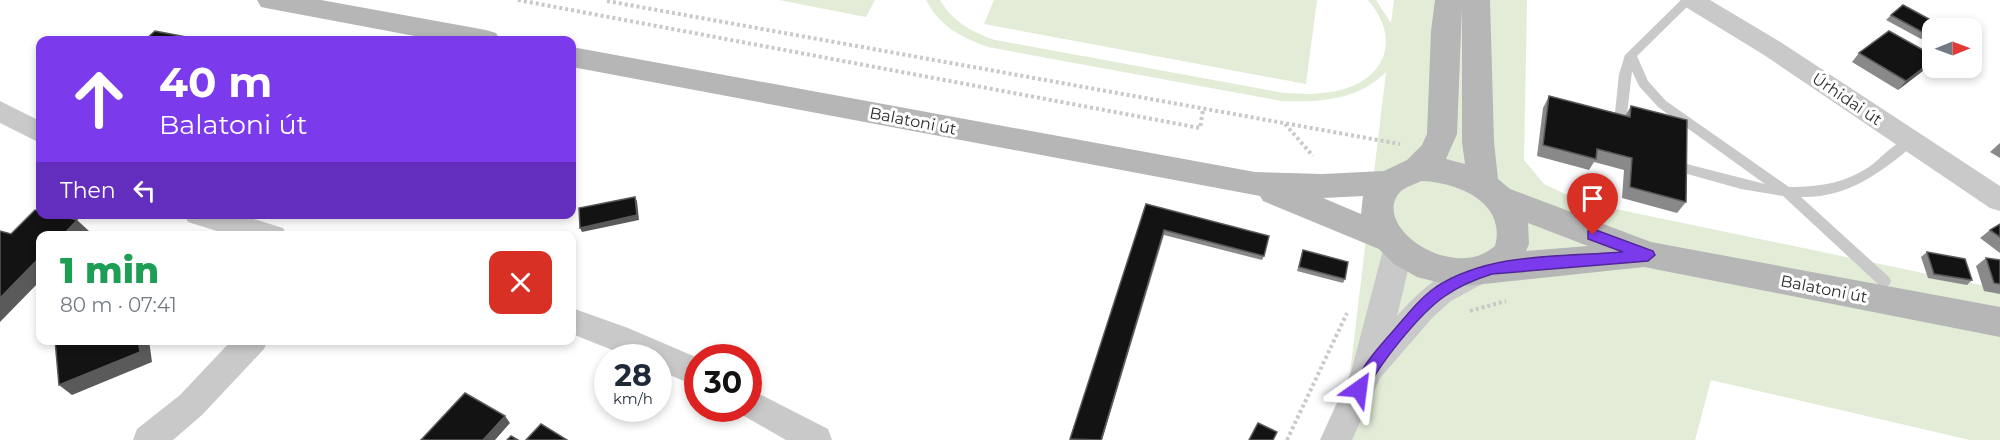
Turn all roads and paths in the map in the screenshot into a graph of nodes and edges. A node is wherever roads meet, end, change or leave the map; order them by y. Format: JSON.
{"nodes":[{"id":1,"x":271,"y":0,"type":"edge"},
{"id":2,"x":518,"y":0,"type":"edge"},
{"id":3,"x":1449,"y":0,"type":"edge"},
{"id":4,"x":1476,"y":0,"type":"edge"},
{"id":5,"x":1690,"y":0,"type":"edge"},
{"id":6,"x":607,"y":1,"type":"edge"},
{"id":7,"x":464,"y":36,"type":"edge"},
{"id":8,"x":1631,"y":55,"type":"junction"},
{"id":9,"x":576,"y":58,"type":"edge"},
{"id":10,"x":1203,"y":110,"type":"junction"},
{"id":11,"x":0,"y":111,"type":"edge"},
{"id":12,"x":1285,"y":124,"type":"junction"},
{"id":13,"x":36,"y":131,"type":"edge"},
{"id":14,"x":1910,"y":141,"type":"junction"},
{"id":15,"x":1622,"y":148,"type":"edge"},
{"id":16,"x":1407,"y":159,"type":"junction"},
{"id":17,"x":1662,"y":163,"type":"edge"},
{"id":18,"x":1387,"y":183,"type":"junction"},
{"id":19,"x":1255,"y":184,"type":"junction"},
{"id":20,"x":1323,"y":186,"type":"junction"},
{"id":21,"x":1490,"y":191,"type":"junction"},
{"id":22,"x":1789,"y":194,"type":"junction"},
{"id":23,"x":2000,"y":200,"type":"edge"},
{"id":24,"x":215,"y":219,"type":"edge"},
{"id":25,"x":256,"y":231,"type":"edge"},
{"id":26,"x":1393,"y":244,"type":"junction"},
{"id":27,"x":1648,"y":255,"type":"junction"},
{"id":28,"x":1483,"y":271,"type":"junction"},
{"id":29,"x":1884,"y":281,"type":"dead end"},
{"id":30,"x":1347,"y":312,"type":"dead end"},
{"id":31,"x":576,"y":322,"type":"edge"},
{"id":32,"x":2000,"y":322,"type":"edge"},
{"id":33,"x":248,"y":345,"type":"edge"},
{"id":34,"x":684,"y":367,"type":"edge"},
{"id":35,"x":1367,"y":372,"type":"junction"},
{"id":36,"x":762,"y":410,"type":"edge"},
{"id":37,"x":149,"y":440,"type":"edge"},
{"id":38,"x":816,"y":440,"type":"edge"},
{"id":39,"x":1287,"y":440,"type":"edge"},
{"id":40,"x":1336,"y":440,"type":"edge"}],
"edges":[{"from":1,"to":7,"type":"main road"},
{"from":2,"to":10,"type":"path"},
{"from":3,"to":16,"type":"main road"},
{"from":4,"to":21,"type":"main road"},
{"from":5,"to":8,"type":"lane"},
{"from":5,"to":14,"type":"street","name":"Úrhidai út"},
{"from":6,"to":10,"type":"path"},
{"from":8,"to":15,"type":"lane"},
{"from":8,"to":22,"type":"lane"},
{"from":9,"to":19,"type":"main road","name":"Balatoni út"},
{"from":10,"to":12,"type":"path"},
{"from":11,"to":13,"type":"street"},
{"from":12,"to":16,"type":"path"},
{"from":12,"to":20,"type":"path"},
{"from":14,"to":22,"type":"lane"},
{"from":14,"to":23,"type":"street","name":"Úrhidai út"},
{"from":16,"to":18,"type":"main road"},
{"from":16,"to":21,"type":"main road"},
{"from":17,"to":22,"type":"lane"},
{"from":18,"to":20,"type":"main road","name":"Balatoni út"},
{"from":18,"to":26,"type":"main road"},
{"from":19,"to":20,"type":"main road","name":"Balatoni út"},
{"from":19,"to":26,"type":"main road","name":"Balatoni út"},
{"from":21,"to":27,"type":"main road","name":"Balatoni út"},
{"from":21,"to":28,"type":"main road"},
{"from":22,"to":29,"type":"lane"},
{"from":24,"to":25,"type":"street"},
{"from":26,"to":28,"type":"main road"},
{"from":26,"to":35,"type":"street"},
{"from":27,"to":28,"type":"main road","name":"Balatoni út"},
{"from":27,"to":32,"type":"main road","name":"Balatoni út"},
{"from":28,"to":35,"type":"street"},
{"from":30,"to":39,"type":"path"},
{"from":31,"to":34,"type":"street"},
{"from":33,"to":37,"type":"street"},
{"from":35,"to":40,"type":"street"},
{"from":36,"to":38,"type":"street"}]}
